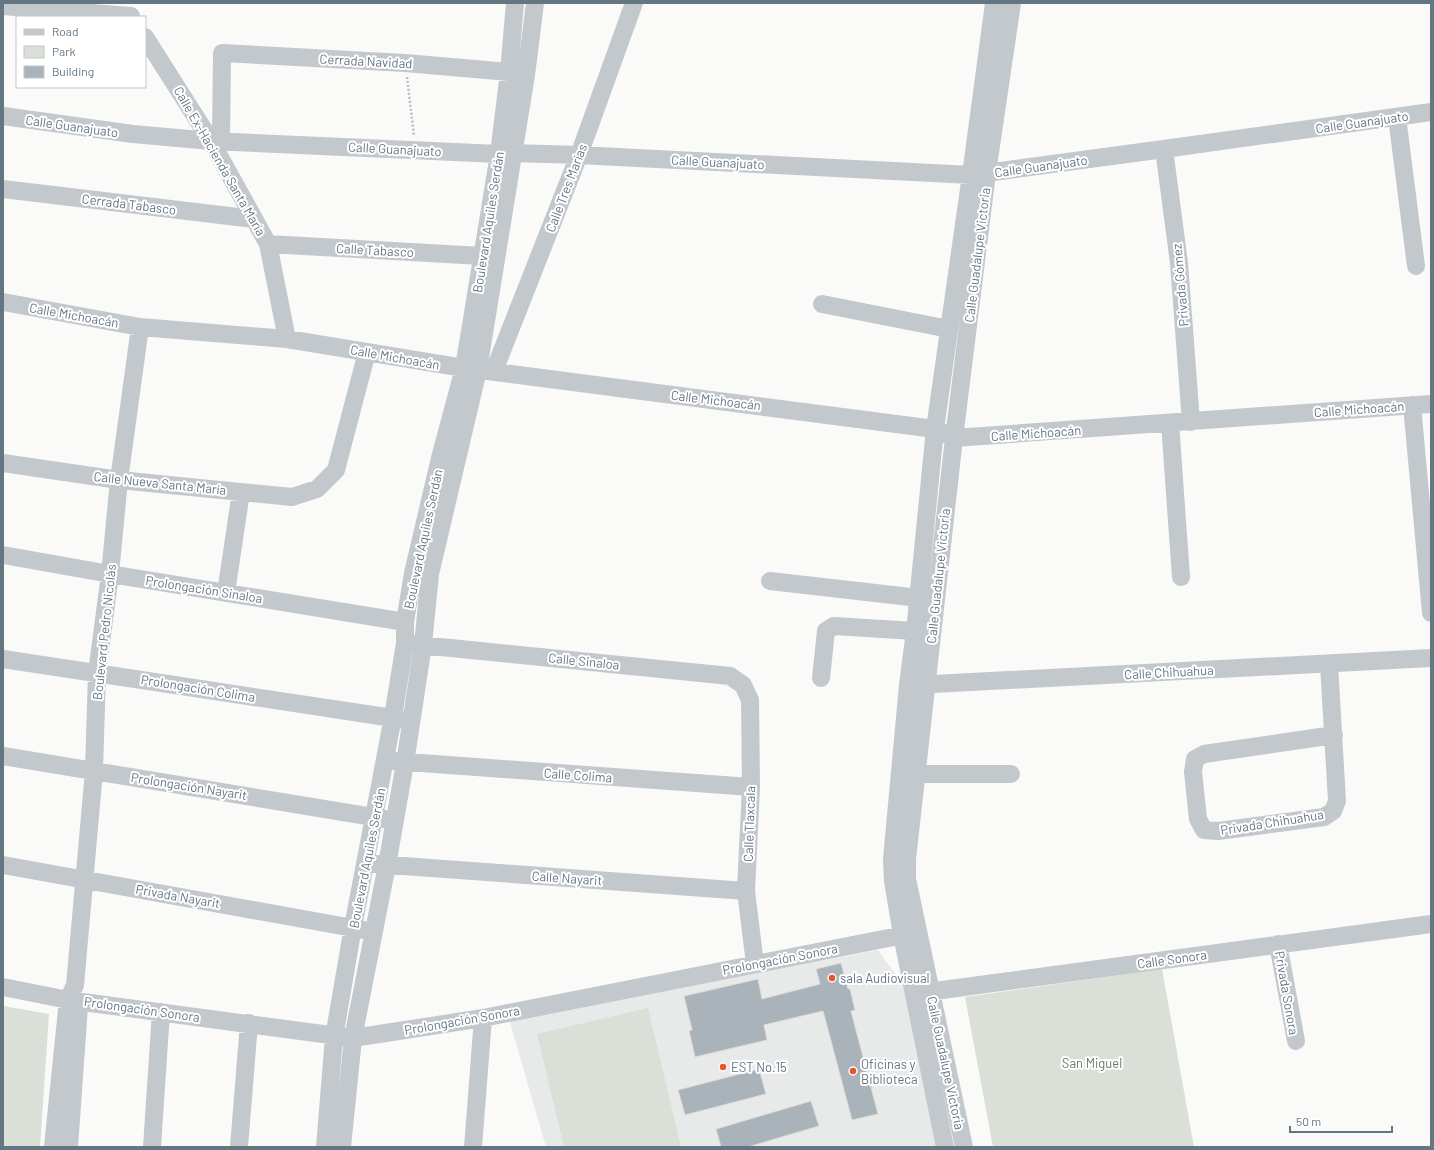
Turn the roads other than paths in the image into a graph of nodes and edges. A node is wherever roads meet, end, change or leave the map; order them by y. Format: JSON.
{"nodes":[{"id":1,"x":515,"y":3,"type":"edge"},
{"id":2,"x":535,"y":3,"type":"edge"},
{"id":3,"x":634,"y":3,"type":"edge"},
{"id":4,"x":994,"y":3,"type":"edge"},
{"id":5,"x":1012,"y":3,"type":"edge"},
{"id":6,"x":3,"y":6,"type":"edge"},
{"id":7,"x":129,"y":12,"type":"edge"},
{"id":8,"x":146,"y":38,"type":"edge"},
{"id":9,"x":510,"y":72,"type":"junction"},
{"id":10,"x":1431,"y":112,"type":"edge"},
{"id":11,"x":3,"y":116,"type":"edge"},
{"id":12,"x":1397,"y":117,"type":"junction"},
{"id":13,"x":216,"y":141,"type":"junction"},
{"id":14,"x":1164,"y":149,"type":"junction"},
{"id":15,"x":506,"y":153,"type":"junction"},
{"id":16,"x":579,"y":155,"type":"junction"},
{"id":17,"x":979,"y":174,"type":"junction"},
{"id":18,"x":3,"y":189,"type":"edge"},
{"id":19,"x":254,"y":219,"type":"junction"},
{"id":20,"x":268,"y":244,"type":"junction"},
{"id":21,"x":482,"y":256,"type":"junction"},
{"id":22,"x":1416,"y":266,"type":"dead end"},
{"id":23,"x":3,"y":302,"type":"edge"},
{"id":24,"x":822,"y":304,"type":"dead end"},
{"id":25,"x":140,"y":327,"type":"junction"},
{"id":26,"x":949,"y":329,"type":"junction"},
{"id":27,"x":287,"y":338,"type":"junction"},
{"id":28,"x":367,"y":352,"type":"junction"},
{"id":29,"x":479,"y":370,"type":"junction"},
{"id":30,"x":1431,"y":404,"type":"edge"},
{"id":31,"x":1412,"y":405,"type":"junction"},
{"id":32,"x":1191,"y":422,"type":"junction"},
{"id":33,"x":1170,"y":423,"type":"junction"},
{"id":34,"x":935,"y":428,"type":"junction"},
{"id":35,"x":954,"y":438,"type":"junction"},
{"id":36,"x":3,"y":463,"type":"edge"},
{"id":37,"x":119,"y":480,"type":"junction"},
{"id":38,"x":241,"y":492,"type":"junction"},
{"id":39,"x":3,"y":554,"type":"edge"},
{"id":40,"x":110,"y":574,"type":"junction"},
{"id":41,"x":1181,"y":577,"type":"dead end"},
{"id":42,"x":770,"y":581,"type":"dead end"},
{"id":43,"x":226,"y":593,"type":"junction"},
{"id":44,"x":919,"y":598,"type":"junction"},
{"id":45,"x":1431,"y":613,"type":"edge"},
{"id":46,"x":405,"y":622,"type":"junction"},
{"id":47,"x":916,"y":632,"type":"junction"},
{"id":48,"x":414,"y":644,"type":"junction"},
{"id":49,"x":1431,"y":658,"type":"edge"},
{"id":50,"x":3,"y":659,"type":"edge"},
{"id":51,"x":1329,"y":664,"type":"junction"},
{"id":52,"x":97,"y":673,"type":"junction"},
{"id":53,"x":821,"y":678,"type":"dead end"},
{"id":54,"x":743,"y":684,"type":"joint"},
{"id":55,"x":908,"y":685,"type":"junction"},
{"id":56,"x":926,"y":685,"type":"junction"},
{"id":57,"x":393,"y":717,"type":"junction"},
{"id":58,"x":411,"y":721,"type":"junction"},
{"id":59,"x":1334,"y":735,"type":"junction"},
{"id":60,"x":3,"y":756,"type":"edge"},
{"id":61,"x":385,"y":761,"type":"junction"},
{"id":62,"x":405,"y":762,"type":"junction"},
{"id":63,"x":94,"y":771,"type":"junction"},
{"id":64,"x":916,"y":774,"type":"junction"},
{"id":65,"x":1011,"y":774,"type":"dead end"},
{"id":66,"x":750,"y":787,"type":"junction"},
{"id":67,"x":374,"y":817,"type":"junction"},
{"id":68,"x":394,"y":821,"type":"junction"},
{"id":69,"x":366,"y":862,"type":"junction"},
{"id":70,"x":3,"y":865,"type":"edge"},
{"id":71,"x":387,"y":865,"type":"junction"},
{"id":72,"x":85,"y":879,"type":"junction"},
{"id":73,"x":746,"y":891,"type":"junction"},
{"id":74,"x":1431,"y":924,"type":"edge"},
{"id":75,"x":353,"y":927,"type":"junction"},
{"id":76,"x":374,"y":932,"type":"junction"},
{"id":77,"x":910,"y":933,"type":"junction"},
{"id":78,"x":1278,"y":944,"type":"junction"},
{"id":79,"x":755,"y":964,"type":"junction"},
{"id":80,"x":3,"y":987,"type":"edge"},
{"id":81,"x":931,"y":992,"type":"junction"},
{"id":82,"x":913,"y":994,"type":"junction"},
{"id":83,"x":74,"y":995,"type":"junction"},
{"id":84,"x":161,"y":1012,"type":"junction"},
{"id":85,"x":483,"y":1018,"type":"junction"},
{"id":86,"x":249,"y":1024,"type":"junction"},
{"id":87,"x":334,"y":1037,"type":"junction"},
{"id":88,"x":353,"y":1038,"type":"junction"},
{"id":89,"x":1296,"y":1041,"type":"dead end"},
{"id":90,"x":53,"y":1147,"type":"edge"},
{"id":91,"x":69,"y":1147,"type":"edge"},
{"id":92,"x":152,"y":1147,"type":"edge"},
{"id":93,"x":239,"y":1147,"type":"edge"},
{"id":94,"x":325,"y":1147,"type":"edge"},
{"id":95,"x":342,"y":1147,"type":"edge"},
{"id":96,"x":473,"y":1147,"type":"edge"},
{"id":97,"x":945,"y":1147,"type":"edge"},
{"id":98,"x":964,"y":1147,"type":"edge"}],
"edges":[{"from":1,"to":9,"type":"street","name":"Boulevard Aquiles Serdán"},
{"from":2,"to":15,"type":"street","name":"Boulevard Aquiles Serdán"},
{"from":3,"to":16,"type":"street","name":"Calle Tres Marías"},
{"from":4,"to":17,"type":"street","name":"Calle Guadalupe Victoria"},
{"from":5,"to":17,"type":"street","name":"Calle Guadalupe Victoria"},
{"from":6,"to":7,"type":"street"},
{"from":8,"to":13,"type":"street","name":"Calle Ex-Hacienda Santa María"},
{"from":9,"to":13,"type":"street","name":"Cerrada Navidad"},
{"from":9,"to":15,"type":"street","name":"Boulevard Aquiles Serdán"},
{"from":10,"to":12,"type":"street","name":"Calle Guanajuato"},
{"from":11,"to":13,"type":"street","name":"Calle Guanajuato"},
{"from":12,"to":14,"type":"street","name":"Calle Guanajuato"},
{"from":12,"to":22,"type":"street"},
{"from":13,"to":15,"type":"street","name":"Calle Guanajuato"},
{"from":13,"to":19,"type":"street","name":"Calle Ex-Hacienda Santa María"},
{"from":14,"to":17,"type":"street","name":"Calle Guanajuato"},
{"from":14,"to":32,"type":"street","name":"Privada Gómez"},
{"from":15,"to":16,"type":"street","name":"Calle Guanajuato"},
{"from":15,"to":21,"type":"street","name":"Boulevard Aquiles Serdán"},
{"from":15,"to":29,"type":"street","name":"Boulevard Aquiles Serdán"},
{"from":16,"to":17,"type":"street","name":"Calle Guanajuato"},
{"from":16,"to":29,"type":"street","name":"Calle Tres Marías"},
{"from":17,"to":26,"type":"street","name":"Calle Guadalupe Victoria"},
{"from":17,"to":35,"type":"street","name":"Calle Guadalupe Victoria"},
{"from":18,"to":19,"type":"street","name":"Cerrada Tabasco"},
{"from":19,"to":20,"type":"street","name":"Calle Ex-Hacienda Santa María"},
{"from":20,"to":21,"type":"street","name":"Calle Tabasco"},
{"from":20,"to":27,"type":"street","name":"Calle Ex-Hacienda Santa María"},
{"from":21,"to":29,"type":"street","name":"Boulevard Aquiles Serdán"},
{"from":23,"to":25,"type":"street","name":"Calle Michoacán"},
{"from":24,"to":26,"type":"street"},
{"from":25,"to":27,"type":"street","name":"Calle Michoacán"},
{"from":25,"to":37,"type":"street","name":"Boulevard Pedro Nicolás"},
{"from":26,"to":34,"type":"street","name":"Calle Guadalupe Victoria"},
{"from":27,"to":28,"type":"street","name":"Calle Michoacán"},
{"from":28,"to":29,"type":"street","name":"Calle Michoacán"},
{"from":28,"to":38,"type":"street","name":"Calle Nueva Santa María"},
{"from":29,"to":34,"type":"street","name":"Calle Michoacán"},
{"from":29,"to":46,"type":"street","name":"Boulevard Aquiles Serdán"},
{"from":29,"to":48,"type":"street","name":"Boulevard Aquiles Serdán"},
{"from":30,"to":31,"type":"street","name":"Calle Michoacán"},
{"from":31,"to":32,"type":"street","name":"Calle Michoacán"},
{"from":31,"to":45,"type":"street"},
{"from":32,"to":33,"type":"street","name":"Calle Michoacán"},
{"from":33,"to":35,"type":"street","name":"Calle Michoacán"},
{"from":33,"to":41,"type":"street"},
{"from":34,"to":35,"type":"street","name":"Calle Michoacán"},
{"from":34,"to":44,"type":"street","name":"Calle Guadalupe Victoria"},
{"from":35,"to":56,"type":"street","name":"Calle Guadalupe Victoria"},
{"from":36,"to":37,"type":"street","name":"Calle Nueva Santa María"},
{"from":37,"to":38,"type":"street","name":"Calle Nueva Santa María"},
{"from":37,"to":40,"type":"street","name":"Boulevard Pedro Nicolás"},
{"from":38,"to":43,"type":"street"},
{"from":39,"to":40,"type":"street","name":"Prolongación Sinaloa"},
{"from":40,"to":43,"type":"street","name":"Prolongación Sinaloa"},
{"from":40,"to":52,"type":"street","name":"Boulevard Pedro Nicolás"},
{"from":42,"to":44,"type":"street"},
{"from":43,"to":46,"type":"street","name":"Prolongación Sinaloa"},
{"from":44,"to":47,"type":"street","name":"Calle Guadalupe Victoria"},
{"from":46,"to":48,"type":"street","name":"Boulevard Aquiles Serdán"},
{"from":47,"to":53,"type":"street"},
{"from":47,"to":55,"type":"street","name":"Calle Guadalupe Victoria"},
{"from":48,"to":54,"type":"street","name":"Calle Sinaloa"},
{"from":48,"to":57,"type":"street","name":"Boulevard Aquiles Serdán"},
{"from":48,"to":58,"type":"street","name":"Boulevard Aquiles Serdán"},
{"from":49,"to":51,"type":"street","name":"Calle Chihuahua"},
{"from":50,"to":52,"type":"street","name":"Prolongación Colima"},
{"from":51,"to":56,"type":"street","name":"Calle Chihuahua"},
{"from":51,"to":59,"type":"street","name":"Privada Chihuahua"},
{"from":52,"to":57,"type":"street","name":"Prolongación Colima"},
{"from":52,"to":63,"type":"street","name":"Boulevard Pedro Nicolás"},
{"from":54,"to":66,"type":"street","name":"Calle Tlaxcala"},
{"from":55,"to":56,"type":"street","name":"Calle Chihuahua"},
{"from":55,"to":77,"type":"street","name":"Calle Guadalupe Victoria"},
{"from":56,"to":64,"type":"street","name":"Calle Guadalupe Victoria"},
{"from":57,"to":58,"type":"street","name":"Prolongación Colima"},
{"from":57,"to":61,"type":"street","name":"Boulevard Aquiles Serdán"},
{"from":58,"to":62,"type":"street","name":"Boulevard Aquiles Serdán"},
{"from":59,"to":59,"type":"street","name":"Privada Chihuahua"},
{"from":60,"to":63,"type":"street","name":"Prolongación Nayarit"},
{"from":61,"to":62,"type":"street","name":"Calle Colima"},
{"from":61,"to":67,"type":"street","name":"Boulevard Aquiles Serdán"},
{"from":62,"to":66,"type":"street","name":"Calle Colima"},
{"from":62,"to":68,"type":"street","name":"Boulevard Aquiles Serdán"},
{"from":63,"to":67,"type":"street","name":"Prolongación Nayarit"},
{"from":63,"to":72,"type":"street","name":"Boulevard Pedro Nicolás"},
{"from":64,"to":65,"type":"street"},
{"from":64,"to":77,"type":"street","name":"Calle Guadalupe Victoria"},
{"from":66,"to":73,"type":"street","name":"Calle Tlaxcala"},
{"from":67,"to":68,"type":"street","name":"Prolongación Nayarit"},
{"from":67,"to":69,"type":"street","name":"Boulevard Aquiles Serdán"},
{"from":68,"to":71,"type":"street","name":"Boulevard Aquiles Serdán"},
{"from":69,"to":71,"type":"street","name":"Calle Nayarit"},
{"from":69,"to":75,"type":"street","name":"Boulevard Aquiles Serdán"},
{"from":70,"to":72,"type":"street","name":"Privada Nayarit"},
{"from":71,"to":73,"type":"street","name":"Calle Nayarit"},
{"from":71,"to":76,"type":"street","name":"Boulevard Aquiles Serdán"},
{"from":72,"to":75,"type":"street","name":"Privada Nayarit"},
{"from":72,"to":83,"type":"street","name":"Boulevard Pedro Nicolás"},
{"from":73,"to":79,"type":"street","name":"Calle Tlaxcala"},
{"from":74,"to":78,"type":"street","name":"Calle Sonora"},
{"from":75,"to":76,"type":"street","name":"Privada Nayarit"},
{"from":75,"to":87,"type":"street","name":"Boulevard Aquiles Serdán"},
{"from":76,"to":88,"type":"street","name":"Boulevard Aquiles Serdán"},
{"from":77,"to":79,"type":"street","name":"Prolongación Sonora"},
{"from":77,"to":81,"type":"street","name":"Calle Guadalupe Victoria"},
{"from":77,"to":82,"type":"street","name":"Calle Guadalupe Victoria"},
{"from":78,"to":81,"type":"street","name":"Calle Sonora"},
{"from":78,"to":89,"type":"street","name":"Privada Sonora"},
{"from":79,"to":85,"type":"street","name":"Prolongación Sonora"},
{"from":80,"to":83,"type":"street","name":"Prolongación Sonora"},
{"from":81,"to":82,"type":"street","name":"Calle Sonora"},
{"from":81,"to":98,"type":"street","name":"Calle Guadalupe Victoria"},
{"from":82,"to":97,"type":"street","name":"Calle Guadalupe Victoria"},
{"from":83,"to":84,"type":"street","name":"Prolongación Sonora"},
{"from":83,"to":90,"type":"street","name":"Boulevard Pedro Nicolás"},
{"from":83,"to":91,"type":"street","name":"Boulevard Pedro Nicolás"},
{"from":84,"to":86,"type":"street","name":"Prolongación Sonora"},
{"from":84,"to":92,"type":"street"},
{"from":85,"to":88,"type":"street","name":"Prolongación Sonora"},
{"from":85,"to":96,"type":"street"},
{"from":86,"to":87,"type":"street","name":"Prolongación Sonora"},
{"from":86,"to":93,"type":"street"},
{"from":87,"to":88,"type":"street","name":"Prolongación Sonora"},
{"from":87,"to":94,"type":"street","name":"Boulevard Aquiles Serdán"},
{"from":88,"to":95,"type":"street","name":"Boulevard Aquiles Serdán"}]}
